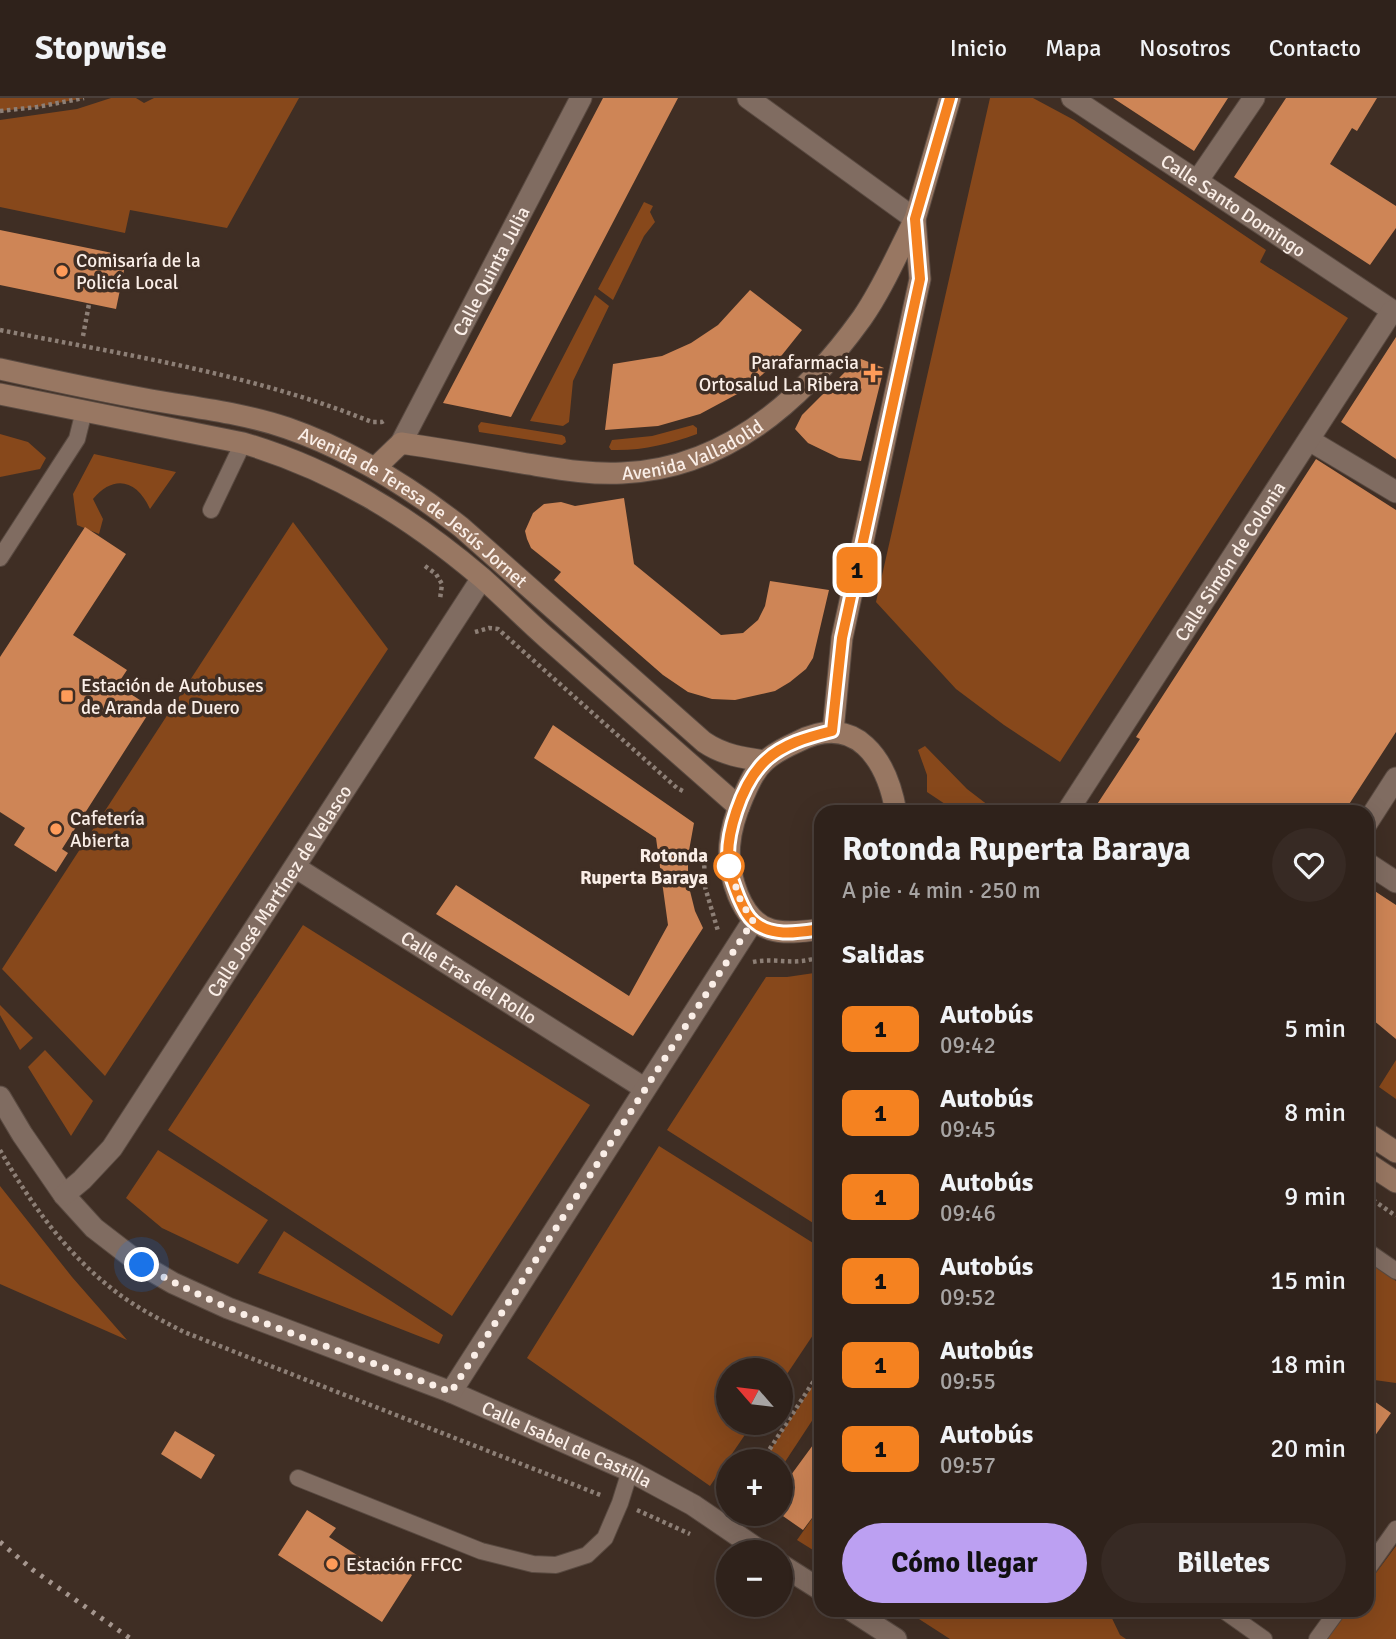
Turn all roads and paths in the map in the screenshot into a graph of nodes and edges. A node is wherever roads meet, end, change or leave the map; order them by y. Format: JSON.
{"nodes":[{"id":1,"x":84,"y":98,"type":"edge"},
{"id":2,"x":581,"y":98,"type":"edge"},
{"id":3,"x":748,"y":98,"type":"edge"},
{"id":4,"x":950,"y":98,"type":"edge"},
{"id":5,"x":1072,"y":98,"type":"edge"},
{"id":6,"x":1254,"y":98,"type":"edge"},
{"id":7,"x":0,"y":111,"type":"edge"},
{"id":8,"x":1198,"y":180,"type":"junction"},
{"id":9,"x":915,"y":219,"type":"junction"},
{"id":10,"x":89,"y":304,"type":"dead end"},
{"id":11,"x":1394,"y":312,"type":"edge"},
{"id":12,"x":83,"y":336,"type":"dead end"},
{"id":13,"x":0,"y":369,"type":"edge"},
{"id":14,"x":0,"y":394,"type":"edge"},
{"id":15,"x":84,"y":411,"type":"junction"},
{"id":16,"x":344,"y":411,"type":"dead end"},
{"id":17,"x":1309,"y":440,"type":"junction"},
{"id":18,"x":243,"y":443,"type":"junction"},
{"id":19,"x":401,"y":443,"type":"junction"},
{"id":20,"x":327,"y":444,"type":"junction"},
{"id":21,"x":375,"y":468,"type":"junction"},
{"id":22,"x":1396,"y":492,"type":"edge"},
{"id":23,"x":211,"y":510,"type":"dead end"},
{"id":24,"x":0,"y":558,"type":"edge"},
{"id":25,"x":419,"y":561,"type":"dead end"},
{"id":26,"x":482,"y":578,"type":"junction"},
{"id":27,"x":454,"y":621,"type":"junction"},
{"id":28,"x":832,"y":731,"type":"junction"},
{"id":29,"x":765,"y":761,"type":"junction"},
{"id":30,"x":1396,"y":778,"type":"edge"},
{"id":31,"x":692,"y":793,"type":"dead end"},
{"id":32,"x":895,"y":805,"type":"edge"},
{"id":33,"x":1072,"y":805,"type":"edge"},
{"id":34,"x":739,"y":807,"type":"junction"},
{"id":35,"x":1374,"y":813,"type":"edge"},
{"id":36,"x":705,"y":848,"type":"dead end"},
{"id":37,"x":295,"y":867,"type":"junction"},
{"id":38,"x":1374,"y":868,"type":"edge"},
{"id":39,"x":1396,"y":882,"type":"edge"},
{"id":40,"x":753,"y":921,"type":"junction"},
{"id":41,"x":814,"y":930,"type":"edge"},
{"id":42,"x":733,"y":952,"type":"junction"},
{"id":43,"x":814,"y":958,"type":"edge"},
{"id":44,"x":644,"y":1088,"type":"junction"},
{"id":45,"x":0,"y":1097,"type":"edge"},
{"id":46,"x":1374,"y":1138,"type":"edge"},
{"id":47,"x":0,"y":1150,"type":"edge"},
{"id":48,"x":1396,"y":1152,"type":"edge"},
{"id":49,"x":1374,"y":1168,"type":"edge"},
{"id":50,"x":1396,"y":1182,"type":"edge"},
{"id":51,"x":64,"y":1195,"type":"junction"},
{"id":52,"x":1374,"y":1201,"type":"edge"},
{"id":53,"x":1396,"y":1216,"type":"edge"},
{"id":54,"x":1374,"y":1256,"type":"edge"},
{"id":55,"x":1396,"y":1271,"type":"edge"},
{"id":56,"x":814,"y":1381,"type":"edge"},
{"id":57,"x":451,"y":1392,"type":"junction"},
{"id":58,"x":770,"y":1449,"type":"edge"},
{"id":59,"x":630,"y":1471,"type":"junction"},
{"id":60,"x":298,"y":1478,"type":"dead end"},
{"id":61,"x":620,"y":1503,"type":"junction"},
{"id":62,"x":1396,"y":1529,"type":"edge"},
{"id":63,"x":692,"y":1535,"type":"dead end"},
{"id":64,"x":744,"y":1540,"type":"edge"},
{"id":65,"x":1374,"y":1560,"type":"edge"},
{"id":66,"x":793,"y":1572,"type":"edge"},
{"id":67,"x":814,"y":1586,"type":"edge"},
{"id":68,"x":862,"y":1617,"type":"edge"},
{"id":69,"x":1233,"y":1617,"type":"edge"},
{"id":70,"x":1333,"y":1617,"type":"edge"},
{"id":71,"x":896,"y":1639,"type":"edge"},
{"id":72,"x":1264,"y":1639,"type":"edge"},
{"id":73,"x":1317,"y":1639,"type":"edge"}],
"edges":[{"from":1,"to":7,"type":"path"},
{"from":2,"to":19,"type":"street","name":"Calle Quinta Julia"},
{"from":3,"to":9,"type":"street"},
{"from":4,"to":9,"type":"street"},
{"from":5,"to":8,"type":"street","name":"Calle Santo Domingo"},
{"from":6,"to":8,"type":"street"},
{"from":8,"to":11,"type":"street","name":"Calle Santo Domingo"},
{"from":9,"to":19,"type":"street","name":"Avenida Valladolid"},
{"from":9,"to":28,"type":"street"},
{"from":10,"to":12,"type":"path"},
{"from":11,"to":17,"type":"street","name":"Calle Simón de Colonia"},
{"from":13,"to":20,"type":"street","name":"Avenida de Teresa de Jesús Jornet"},
{"from":14,"to":15,"type":"street","name":"Avenida de Teresa de Jesús Jornet"},
{"from":15,"to":18,"type":"street","name":"Avenida de Teresa de Jesús Jornet"},
{"from":15,"to":24,"type":"lane"},
{"from":16,"to":20,"type":"path"},
{"from":17,"to":22,"type":"street"},
{"from":17,"to":33,"type":"street","name":"Calle Simón de Colonia"},
{"from":18,"to":23,"type":"lane"},
{"from":18,"to":26,"type":"street","name":"Avenida de Teresa de Jesús Jornet"},
{"from":19,"to":21,"type":"street"},
{"from":20,"to":21,"type":"street","name":"Avenida de Teresa de Jesús Jornet"},
{"from":21,"to":29,"type":"street","name":"Avenida de Teresa de Jesús Jornet"},
{"from":25,"to":27,"type":"path"},
{"from":26,"to":27,"type":"street","name":"Calle José Martínez de Velasco"},
{"from":26,"to":34,"type":"street","name":"Avenida de Teresa de Jesús Jornet"},
{"from":27,"to":31,"type":"path"},
{"from":27,"to":37,"type":"street","name":"Calle José Martínez de Velasco"},
{"from":28,"to":29,"type":"street"},
{"from":28,"to":32,"type":"street"},
{"from":29,"to":34,"type":"street"},
{"from":30,"to":35,"type":"street"},
{"from":34,"to":40,"type":"street"},
{"from":36,"to":42,"type":"path"},
{"from":37,"to":44,"type":"street","name":"Calle Eras del Rollo"},
{"from":37,"to":51,"type":"street","name":"Calle José Martínez de Velasco"},
{"from":38,"to":39,"type":"street"},
{"from":40,"to":41,"type":"street"},
{"from":40,"to":42,"type":"street"},
{"from":42,"to":43,"type":"path"},
{"from":42,"to":44,"type":"street"},
{"from":44,"to":57,"type":"street"},
{"from":45,"to":51,"type":"street","name":"Calle Isabel de Castilla"},
{"from":46,"to":48,"type":"street"},
{"from":47,"to":61,"type":"path"},
{"from":49,"to":50,"type":"street"},
{"from":51,"to":57,"type":"street","name":"Calle Isabel de Castilla"},
{"from":52,"to":53,"type":"path"},
{"from":54,"to":55,"type":"lane"},
{"from":56,"to":58,"type":"path"},
{"from":57,"to":59,"type":"street","name":"Calle Isabel de Castilla"},
{"from":59,"to":61,"type":"lane"},
{"from":59,"to":64,"type":"street","name":"Calle Isabel de Castilla"},
{"from":60,"to":61,"type":"lane"},
{"from":61,"to":63,"type":"path"},
{"from":62,"to":65,"type":"lane"},
{"from":66,"to":67,"type":"street"},
{"from":68,"to":71,"type":"street"},
{"from":69,"to":72,"type":"lane"},
{"from":70,"to":73,"type":"lane"}]}
